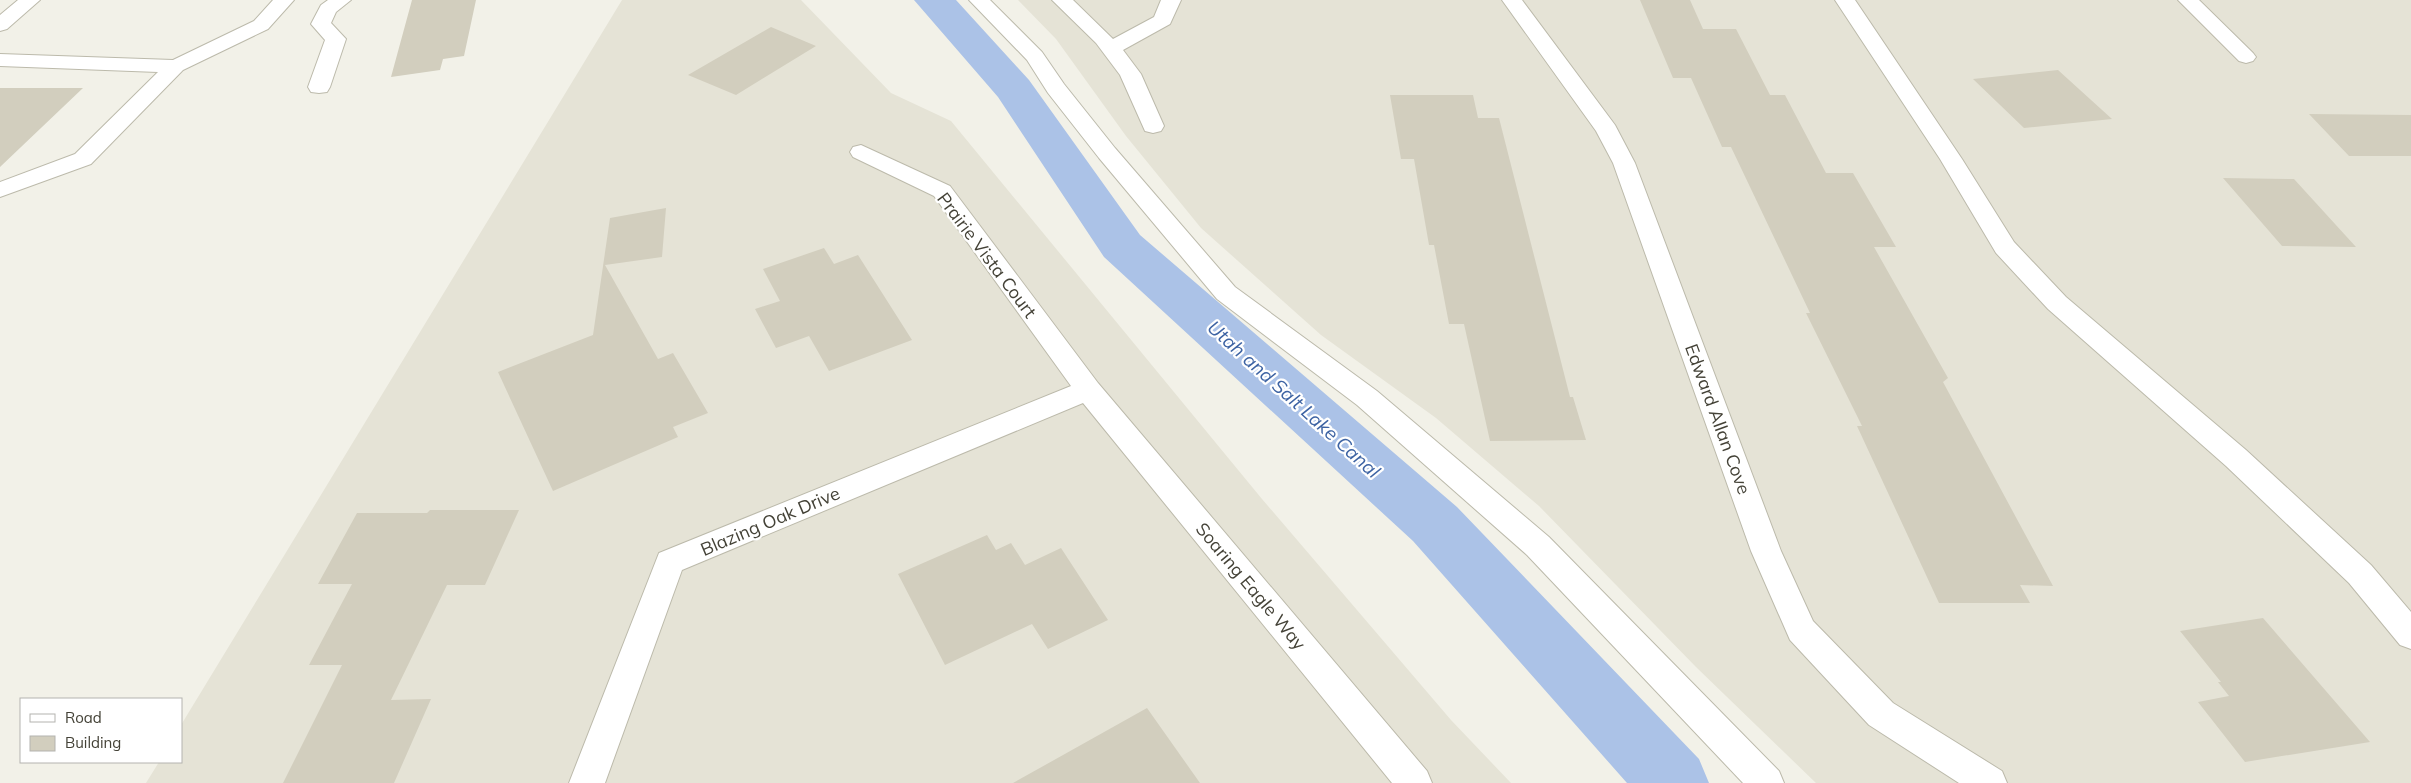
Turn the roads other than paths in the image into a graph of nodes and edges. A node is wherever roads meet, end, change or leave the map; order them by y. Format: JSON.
{"nodes":[{"id":1,"x":30,"y":0,"type":"edge"},
{"id":2,"x":284,"y":0,"type":"edge"},
{"id":3,"x":341,"y":0,"type":"edge"},
{"id":4,"x":978,"y":0,"type":"edge"},
{"id":5,"x":1062,"y":0,"type":"edge"},
{"id":6,"x":1171,"y":0,"type":"edge"},
{"id":7,"x":1512,"y":0,"type":"edge"},
{"id":8,"x":1845,"y":0,"type":"edge"},
{"id":9,"x":2188,"y":0,"type":"edge"},
{"id":10,"x":0,"y":26,"type":"edge"},
{"id":11,"x":1110,"y":49,"type":"junction"},
{"id":12,"x":2246,"y":57,"type":"dead end"},
{"id":13,"x":0,"y":60,"type":"edge"},
{"id":14,"x":176,"y":66,"type":"junction"},
{"id":15,"x":319,"y":87,"type":"dead end"},
{"id":16,"x":1153,"y":126,"type":"dead end"},
{"id":17,"x":861,"y":152,"type":"dead end"},
{"id":18,"x":0,"y":190,"type":"edge"},
{"id":19,"x":1088,"y":390,"type":"junction"},
{"id":20,"x":2411,"y":635,"type":"edge"},
{"id":21,"x":587,"y":783,"type":"edge"},
{"id":22,"x":1414,"y":783,"type":"edge"},
{"id":23,"x":1766,"y":783,"type":"edge"},
{"id":24,"x":1989,"y":783,"type":"edge"}],
"edges":[{"from":1,"to":10,"type":"street"},
{"from":2,"to":14,"type":"street"},
{"from":3,"to":15,"type":"street"},
{"from":4,"to":23,"type":"street"},
{"from":5,"to":11,"type":"street"},
{"from":6,"to":11,"type":"street"},
{"from":7,"to":24,"type":"street","name":"Edward Allan Cove"},
{"from":8,"to":20,"type":"street"},
{"from":9,"to":12,"type":"street"},
{"from":11,"to":16,"type":"street"},
{"from":13,"to":14,"type":"street"},
{"from":14,"to":18,"type":"street"},
{"from":17,"to":19,"type":"street","name":"Prairie Vista Court"},
{"from":19,"to":21,"type":"street","name":"Blazing Oak Drive"},
{"from":19,"to":22,"type":"street","name":"Soaring Eagle Way"}]}
